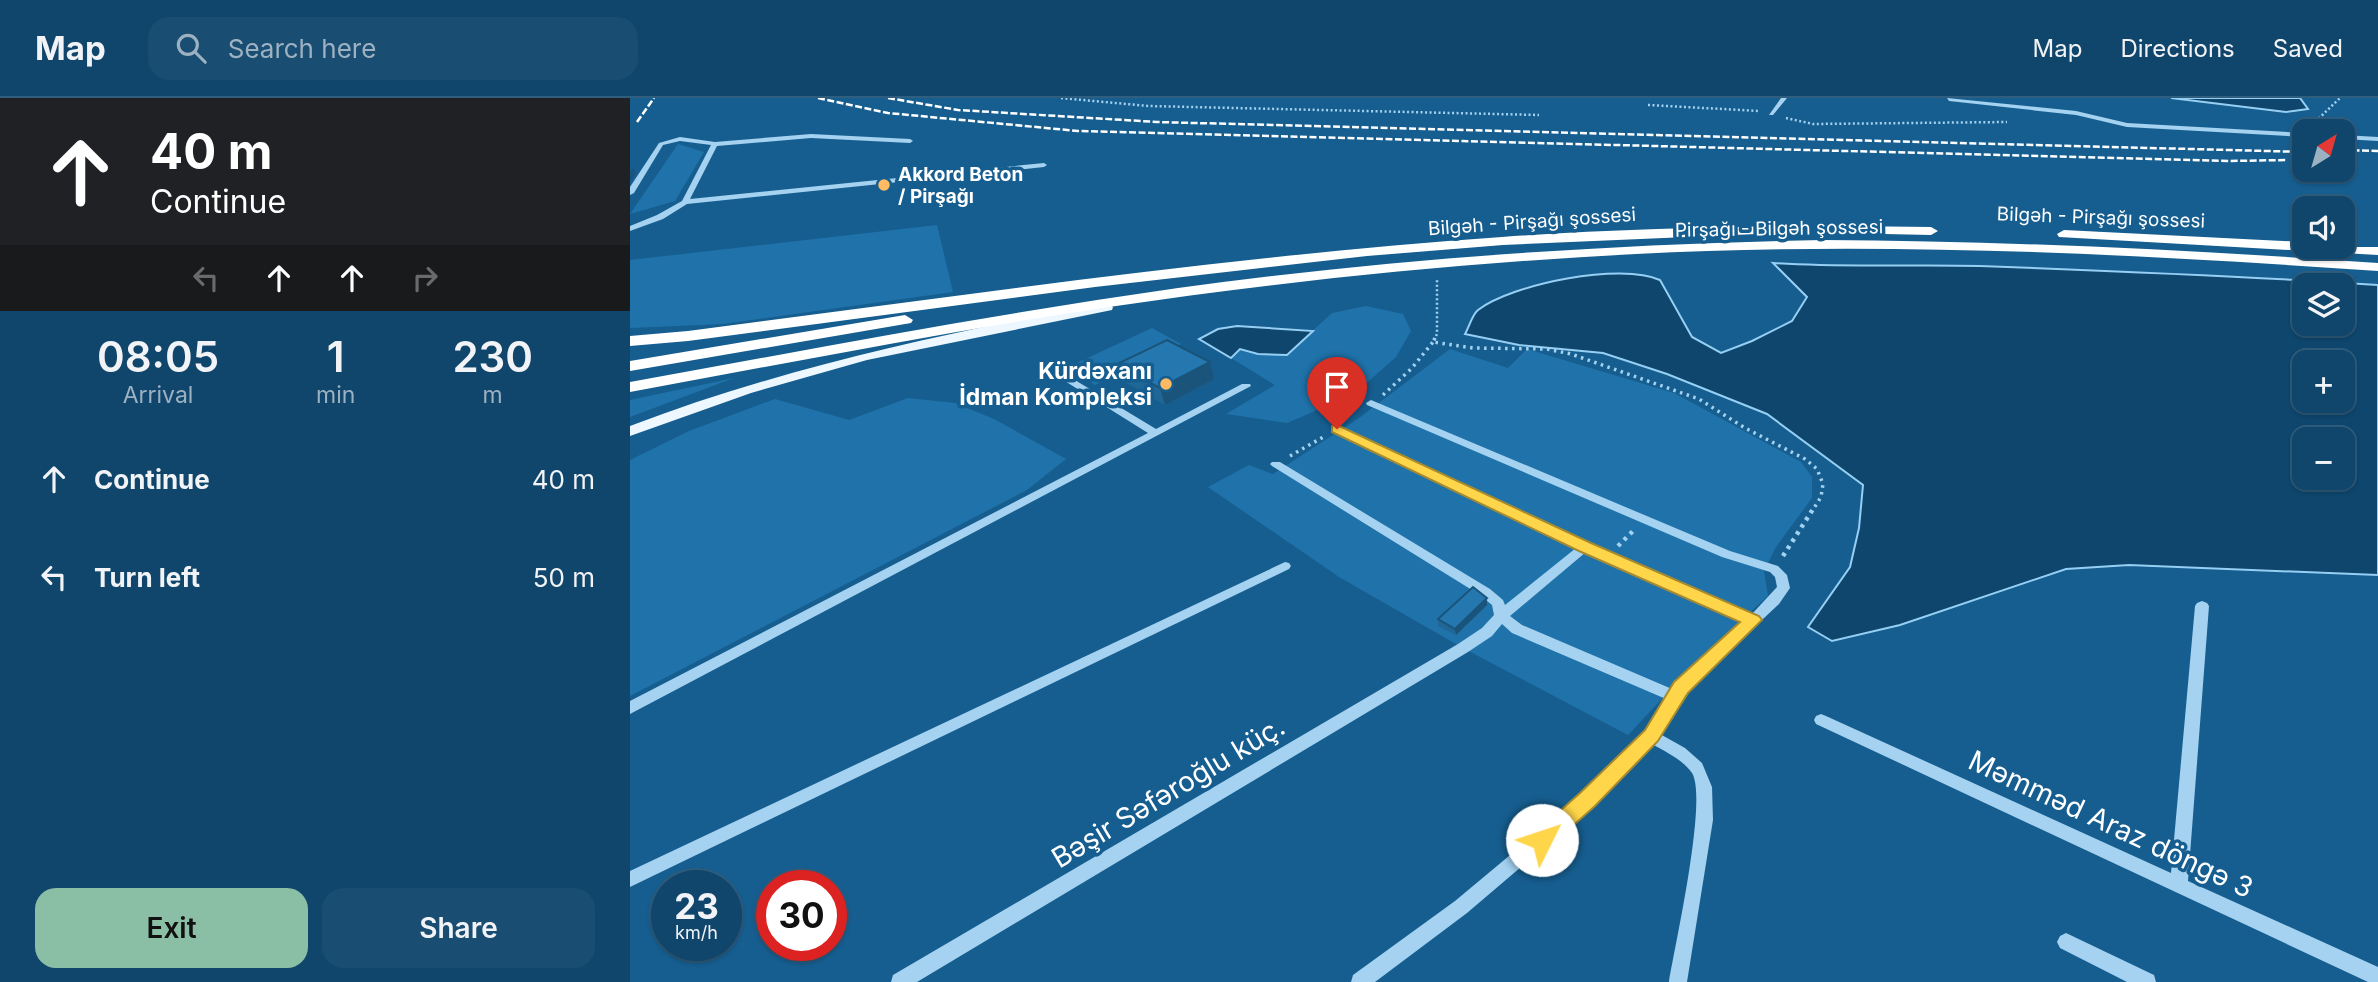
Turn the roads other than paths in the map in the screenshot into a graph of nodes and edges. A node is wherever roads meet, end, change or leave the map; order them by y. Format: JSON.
{"nodes":[{"id":1,"x":1784,"y":98,"type":"edge"},
{"id":2,"x":1948,"y":99,"type":"edge"},
{"id":3,"x":1771,"y":114,"type":"road end"},
{"id":4,"x":2292,"y":134,"type":"edge"},
{"id":5,"x":2356,"y":138,"type":"edge"},
{"id":6,"x":2378,"y":139,"type":"edge"},
{"id":7,"x":910,"y":141,"type":"dead end"},
{"id":8,"x":715,"y":144,"type":"junction"},
{"id":9,"x":1044,"y":165,"type":"dead end"},
{"id":10,"x":630,"y":192,"type":"edge"},
{"id":11,"x":685,"y":202,"type":"junction"},
{"id":12,"x":660,"y":216,"type":"junction"},
{"id":13,"x":630,"y":218,"type":"edge"},
{"id":14,"x":630,"y":229,"type":"edge"},
{"id":15,"x":2022,"y":232,"type":"dead end"},
{"id":16,"x":2048,"y":233,"type":"dead end"},
{"id":17,"x":2292,"y":245,"type":"edge"},
{"id":18,"x":2355,"y":250,"type":"edge"},
{"id":19,"x":2378,"y":251,"type":"edge"},
{"id":20,"x":2378,"y":267,"type":"edge"},
{"id":21,"x":1183,"y":273,"type":"junction"},
{"id":22,"x":1182,"y":293,"type":"junction"},
{"id":23,"x":630,"y":341,"type":"edge"},
{"id":24,"x":630,"y":366,"type":"edge"},
{"id":25,"x":1055,"y":371,"type":"dead end"},
{"id":26,"x":1246,"y":386,"type":"dead end"},
{"id":27,"x":630,"y":387,"type":"edge"},
{"id":28,"x":1371,"y":403,"type":"dead end"},
{"id":29,"x":1337,"y":429,"type":"dead end"},
{"id":30,"x":630,"y":431,"type":"edge"},
{"id":31,"x":1156,"y":433,"type":"junction"},
{"id":32,"x":1276,"y":464,"type":"dead end"},
{"id":33,"x":1585,"y":547,"type":"junction"},
{"id":34,"x":1284,"y":566,"type":"dead end"},
{"id":35,"x":2202,"y":606,"type":"dead end"},
{"id":36,"x":1501,"y":616,"type":"junction"},
{"id":37,"x":1753,"y":620,"type":"junction"},
{"id":38,"x":1675,"y":697,"type":"junction"},
{"id":39,"x":630,"y":708,"type":"edge"},
{"id":40,"x":1821,"y":720,"type":"dead end"},
{"id":41,"x":1651,"y":736,"type":"junction"},
{"id":42,"x":630,"y":879,"type":"edge"},
{"id":43,"x":2179,"y":884,"type":"junction"},
{"id":44,"x":2066,"y":942,"type":"dead end"},
{"id":45,"x":2378,"y":976,"type":"edge"},
{"id":46,"x":901,"y":982,"type":"edge"},
{"id":47,"x":1360,"y":982,"type":"edge"},
{"id":48,"x":1678,"y":982,"type":"edge"},
{"id":49,"x":2147,"y":982,"type":"edge"}],
"edges":[{"from":1,"to":3,"type":"street"},
{"from":2,"to":4,"type":"street"},
{"from":5,"to":6,"type":"street"},
{"from":7,"to":8,"type":"street"},
{"from":8,"to":10,"type":"street"},
{"from":8,"to":11,"type":"street"},
{"from":9,"to":11,"type":"street"},
{"from":11,"to":12,"type":"street"},
{"from":12,"to":13,"type":"street"},
{"from":12,"to":14,"type":"street"},
{"from":15,"to":21,"type":"highway","name":"Bilgəh - Pirşağı şossesi"},
{"from":16,"to":17,"type":"highway","name":"Bilgəh - Pirşağı şossesi"},
{"from":18,"to":19,"type":"highway"},
{"from":20,"to":22,"type":"highway","name":"Pirşağı - Bilgəh şossesi"},
{"from":21,"to":23,"type":"highway"},
{"from":21,"to":24,"type":"highway"},
{"from":22,"to":27,"type":"highway","name":"Pirşağı - Bilgəh şossesi"},
{"from":22,"to":30,"type":"main road"},
{"from":25,"to":31,"type":"street"},
{"from":26,"to":31,"type":"street"},
{"from":28,"to":37,"type":"street"},
{"from":29,"to":33,"type":"street"},
{"from":31,"to":39,"type":"street"},
{"from":32,"to":36,"type":"street"},
{"from":33,"to":36,"type":"street","name":"Bəşir Səfəroğlu küç."},
{"from":33,"to":37,"type":"street"},
{"from":34,"to":42,"type":"street"},
{"from":35,"to":43,"type":"street"},
{"from":36,"to":38,"type":"street"},
{"from":36,"to":46,"type":"street","name":"Bəşir Səfəroğlu küç."},
{"from":37,"to":38,"type":"street"},
{"from":38,"to":41,"type":"street"},
{"from":40,"to":43,"type":"street","name":"Məmməd Araz döngə 3"},
{"from":41,"to":47,"type":"street"},
{"from":41,"to":48,"type":"street"},
{"from":43,"to":45,"type":"street","name":"Məmməd Araz döngə 3"},
{"from":44,"to":49,"type":"street"}]}
